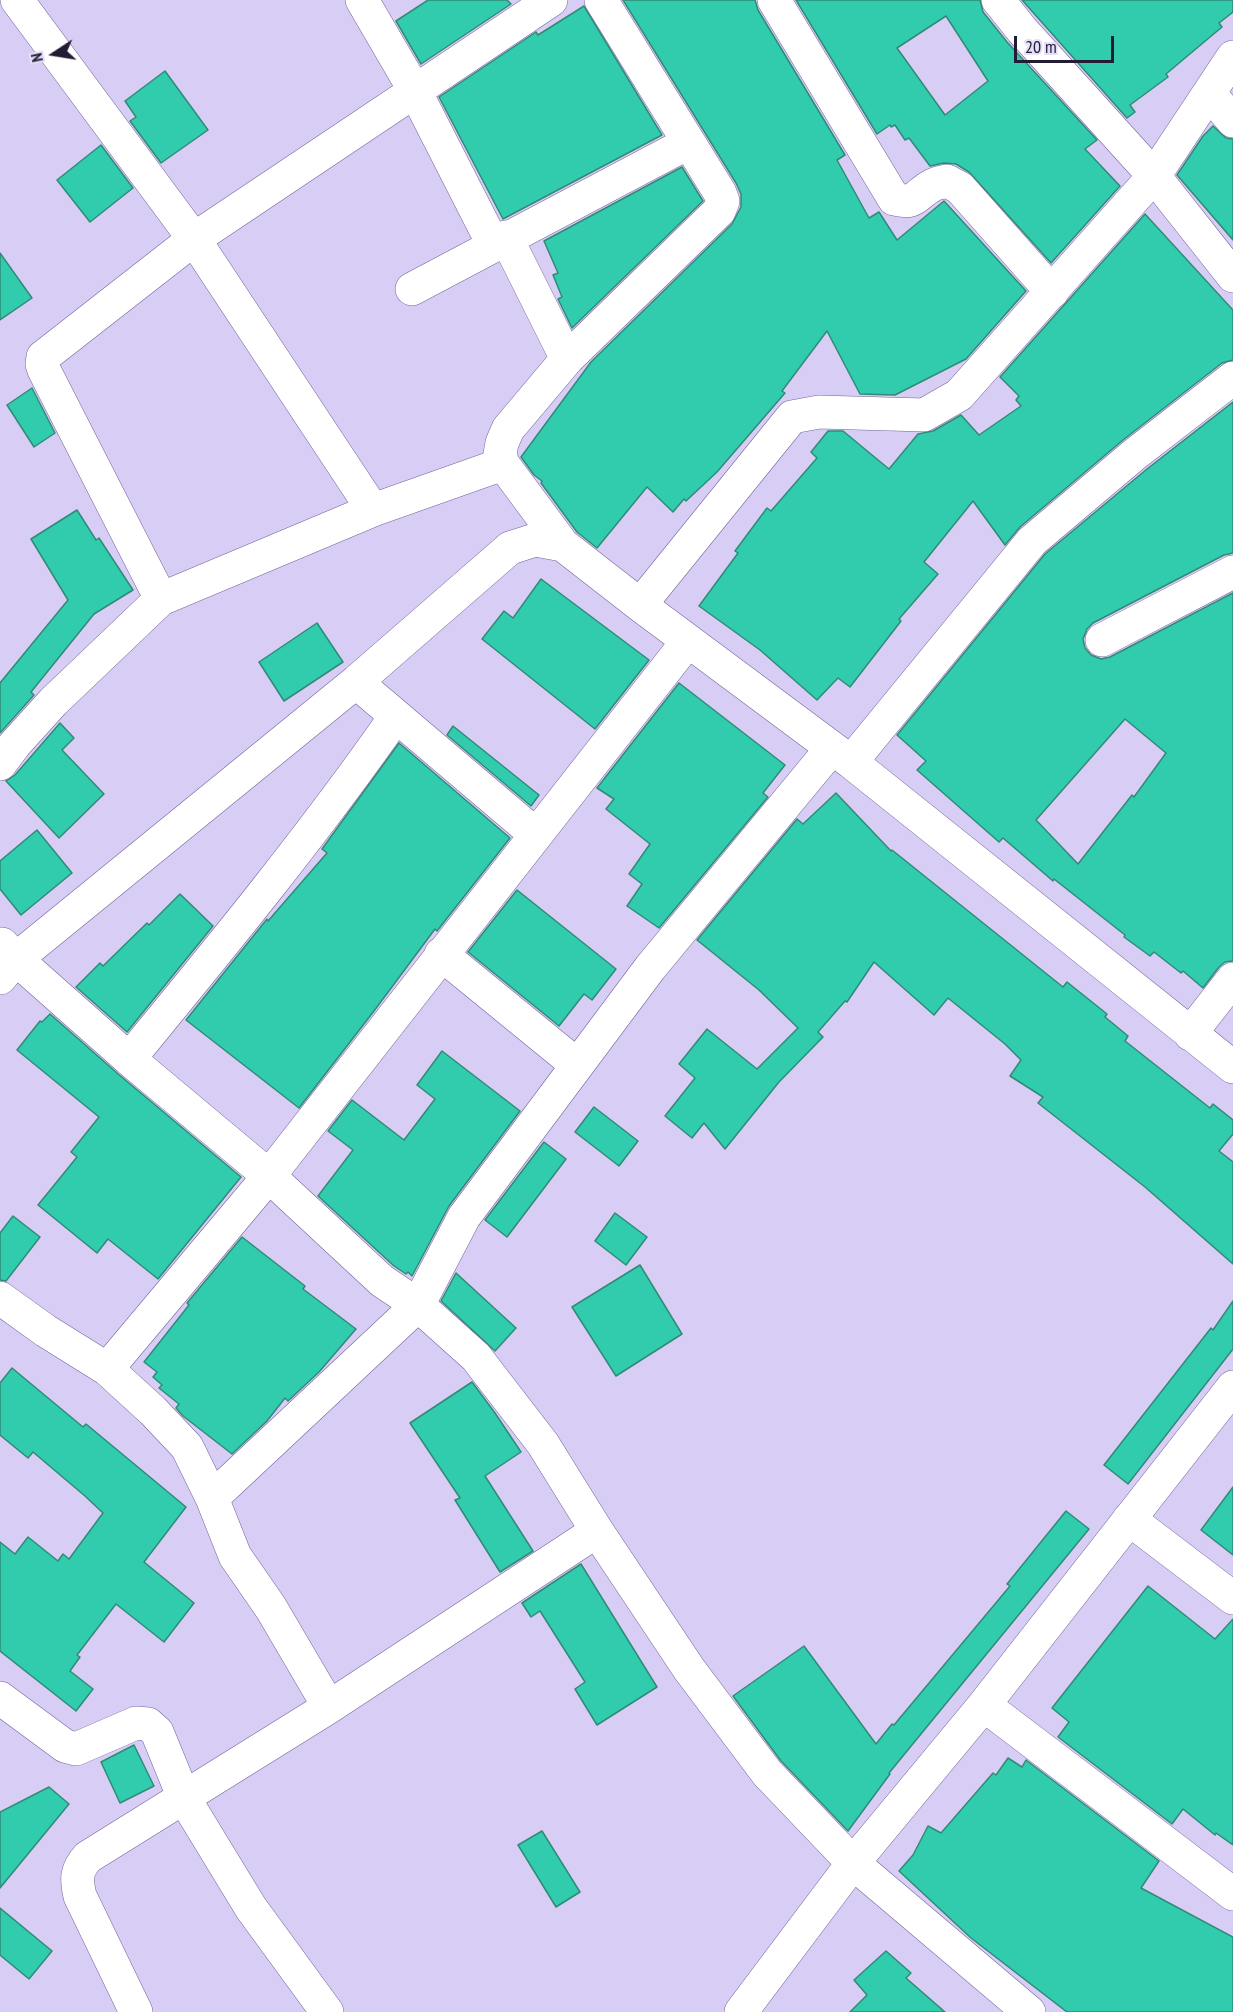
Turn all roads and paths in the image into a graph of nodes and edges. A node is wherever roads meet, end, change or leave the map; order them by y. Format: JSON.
{"nodes":[{"id":1,"x":17,"y":0,"type":"edge"},
{"id":2,"x":362,"y":0,"type":"edge"},
{"id":3,"x":551,"y":0,"type":"edge"},
{"id":4,"x":600,"y":0,"type":"edge"},
{"id":5,"x":774,"y":0,"type":"edge"},
{"id":6,"x":998,"y":0,"type":"edge"},
{"id":7,"x":1233,"y":57,"type":"edge"},
{"id":8,"x":415,"y":91,"type":"junction"},
{"id":9,"x":1209,"y":93,"type":"junction"},
{"id":10,"x":1233,"y":121,"type":"edge"},
{"id":11,"x":688,"y":143,"type":"junction"},
{"id":12,"x":1154,"y":176,"type":"junction"},
{"id":13,"x":194,"y":239,"type":"junction"},
{"id":14,"x":500,"y":241,"type":"junction"},
{"id":15,"x":1233,"y":276,"type":"edge"},
{"id":16,"x":412,"y":288,"type":"dead end"},
{"id":17,"x":1052,"y":292,"type":"junction"},
{"id":18,"x":567,"y":359,"type":"junction"},
{"id":19,"x":1233,"y":378,"type":"edge"},
{"id":20,"x":503,"y":464,"type":"junction"},
{"id":21,"x":373,"y":510,"type":"junction"},
{"id":22,"x":563,"y":544,"type":"junction"},
{"id":23,"x":1233,"y":572,"type":"edge"},
{"id":24,"x":161,"y":599,"type":"junction"},
{"id":25,"x":640,"y":605,"type":"junction"},
{"id":26,"x":1102,"y":640,"type":"dead end"},
{"id":27,"x":688,"y":641,"type":"junction"},
{"id":28,"x":357,"y":682,"type":"junction"},
{"id":29,"x":396,"y":716,"type":"junction"},
{"id":30,"x":842,"y":755,"type":"junction"},
{"id":31,"x":0,"y":764,"type":"edge"},
{"id":32,"x":536,"y":834,"type":"junction"},
{"id":33,"x":441,"y":954,"type":"junction"},
{"id":34,"x":5,"y":960,"type":"edge"},
{"id":35,"x":1233,"y":979,"type":"edge"},
{"id":36,"x":1190,"y":1034,"type":"junction"},
{"id":37,"x":129,"y":1059,"type":"junction"},
{"id":38,"x":577,"y":1065,"type":"junction"},
{"id":39,"x":1233,"y":1067,"type":"edge"},
{"id":40,"x":268,"y":1176,"type":"junction"},
{"id":41,"x":0,"y":1298,"type":"edge"},
{"id":42,"x":418,"y":1305,"type":"junction"},
{"id":43,"x":107,"y":1369,"type":"junction"},
{"id":44,"x":1233,"y":1387,"type":"edge"},
{"id":45,"x":212,"y":1498,"type":"junction"},
{"id":46,"x":1129,"y":1519,"type":"junction"},
{"id":47,"x":597,"y":1531,"type":"junction"},
{"id":48,"x":1233,"y":1598,"type":"edge"},
{"id":49,"x":0,"y":1698,"type":"edge"},
{"id":50,"x":984,"y":1705,"type":"junction"},
{"id":51,"x":329,"y":1707,"type":"junction"},
{"id":52,"x":184,"y":1798,"type":"junction"},
{"id":53,"x":853,"y":1863,"type":"junction"},
{"id":54,"x":1233,"y":1894,"type":"edge"},
{"id":55,"x":136,"y":2012,"type":"edge"},
{"id":56,"x":327,"y":2012,"type":"edge"},
{"id":57,"x":741,"y":2012,"type":"edge"},
{"id":58,"x":1029,"y":2012,"type":"edge"}],
"edges":[{"from":1,"to":13,"type":"street"},
{"from":2,"to":8,"type":"street"},
{"from":3,"to":8,"type":"street"},
{"from":4,"to":11,"type":"street"},
{"from":5,"to":17,"type":"street"},
{"from":6,"to":12,"type":"street"},
{"from":7,"to":9,"type":"street"},
{"from":8,"to":13,"type":"street"},
{"from":8,"to":14,"type":"street"},
{"from":9,"to":10,"type":"street"},
{"from":9,"to":12,"type":"street"},
{"from":11,"to":14,"type":"street"},
{"from":11,"to":18,"type":"street"},
{"from":12,"to":15,"type":"street"},
{"from":12,"to":17,"type":"street"},
{"from":13,"to":21,"type":"street"},
{"from":13,"to":24,"type":"street"},
{"from":14,"to":16,"type":"street"},
{"from":14,"to":18,"type":"street"},
{"from":17,"to":25,"type":"street"},
{"from":18,"to":20,"type":"street"},
{"from":19,"to":30,"type":"street"},
{"from":20,"to":21,"type":"street"},
{"from":20,"to":22,"type":"street"},
{"from":21,"to":24,"type":"street"},
{"from":22,"to":25,"type":"street"},
{"from":22,"to":28,"type":"street"},
{"from":23,"to":26,"type":"street"},
{"from":24,"to":31,"type":"street"},
{"from":25,"to":27,"type":"street"},
{"from":27,"to":30,"type":"street"},
{"from":27,"to":32,"type":"street"},
{"from":28,"to":29,"type":"street"},
{"from":28,"to":34,"type":"street"},
{"from":29,"to":32,"type":"street"},
{"from":29,"to":37,"type":"street"},
{"from":30,"to":36,"type":"street"},
{"from":30,"to":38,"type":"street"},
{"from":32,"to":33,"type":"street"},
{"from":33,"to":38,"type":"street"},
{"from":33,"to":40,"type":"street"},
{"from":34,"to":37,"type":"street"},
{"from":35,"to":36,"type":"street"},
{"from":36,"to":39,"type":"street"},
{"from":37,"to":40,"type":"street"},
{"from":38,"to":42,"type":"street"},
{"from":40,"to":42,"type":"street"},
{"from":40,"to":43,"type":"street"},
{"from":41,"to":43,"type":"street"},
{"from":42,"to":45,"type":"street"},
{"from":42,"to":47,"type":"street"},
{"from":43,"to":45,"type":"street"},
{"from":44,"to":46,"type":"street"},
{"from":45,"to":51,"type":"street"},
{"from":46,"to":48,"type":"street"},
{"from":46,"to":50,"type":"street"},
{"from":47,"to":51,"type":"street"},
{"from":47,"to":53,"type":"street"},
{"from":49,"to":52,"type":"street"},
{"from":50,"to":53,"type":"street"},
{"from":50,"to":54,"type":"street"},
{"from":51,"to":52,"type":"street"},
{"from":52,"to":55,"type":"street"},
{"from":52,"to":56,"type":"street"},
{"from":53,"to":57,"type":"street"},
{"from":53,"to":58,"type":"street"}]}
